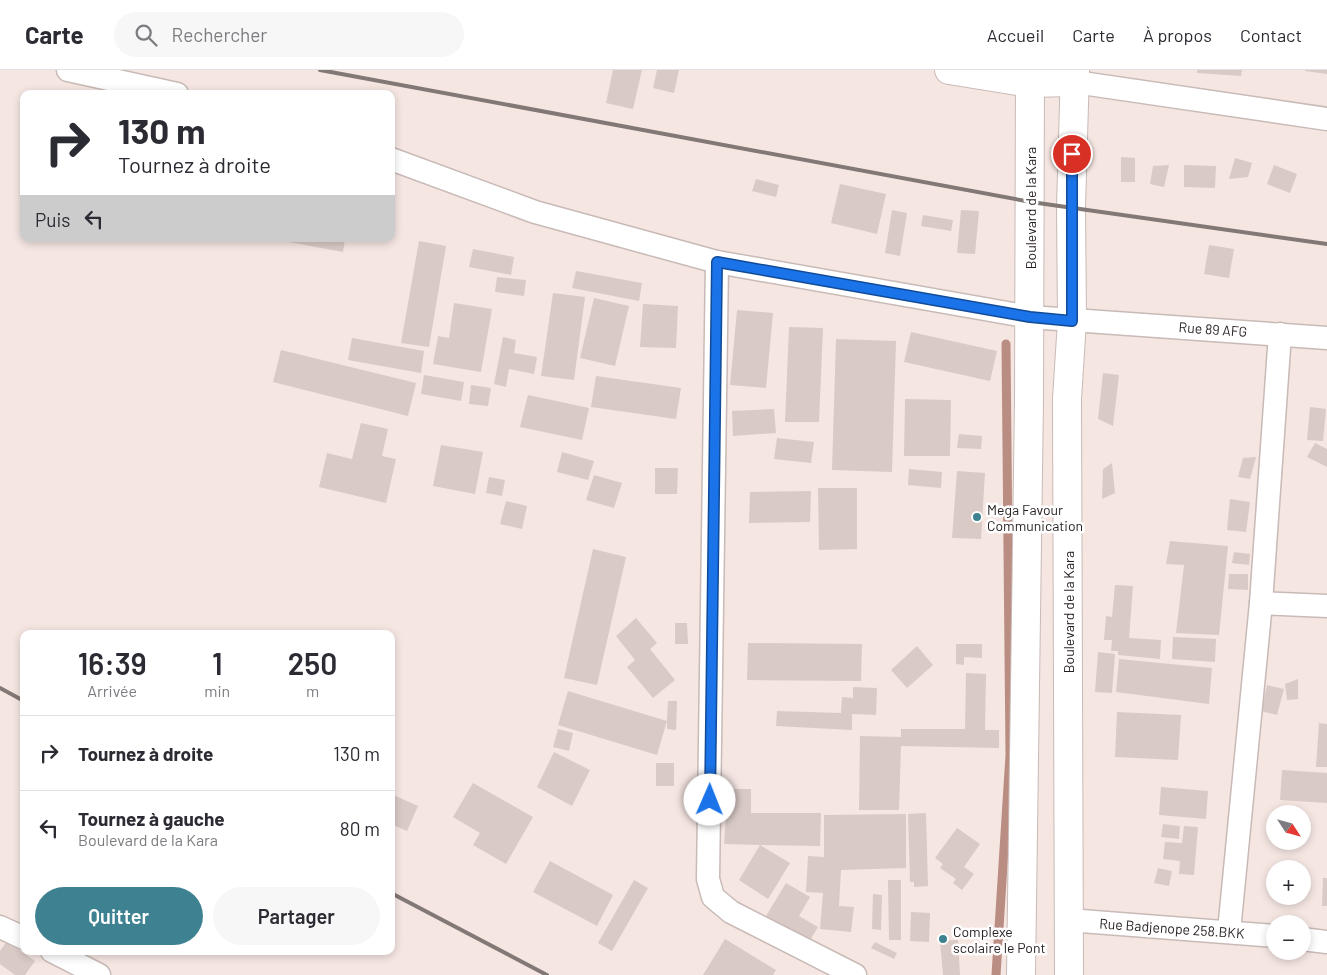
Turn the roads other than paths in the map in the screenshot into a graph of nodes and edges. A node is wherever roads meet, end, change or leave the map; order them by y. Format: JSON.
{"nodes":[{"id":1,"x":68,"y":70,"type":"edge"},
{"id":2,"x":949,"y":70,"type":"edge"},
{"id":3,"x":1030,"y":76,"type":"edge"},
{"id":4,"x":1075,"y":76,"type":"edge"},
{"id":5,"x":159,"y":90,"type":"edge"},
{"id":6,"x":1327,"y":119,"type":"edge"},
{"id":7,"x":395,"y":160,"type":"edge"},
{"id":8,"x":717,"y":262,"type":"junction"},
{"id":9,"x":1030,"y":317,"type":"junction"},
{"id":10,"x":1081,"y":321,"type":"junction"},
{"id":11,"x":1280,"y":334,"type":"junction"},
{"id":12,"x":1327,"y":338,"type":"edge"},
{"id":13,"x":1261,"y":603,"type":"junction"},
{"id":14,"x":1327,"y":606,"type":"edge"},
{"id":15,"x":1069,"y":920,"type":"junction"},
{"id":16,"x":0,"y":927,"type":"edge"},
{"id":17,"x":1229,"y":931,"type":"junction"},
{"id":18,"x":1266,"y":935,"type":"edge"},
{"id":19,"x":20,"y":936,"type":"edge"},
{"id":20,"x":1311,"y":940,"type":"edge"},
{"id":21,"x":1327,"y":942,"type":"edge"},
{"id":22,"x":57,"y":955,"type":"edge"},
{"id":23,"x":72,"y":968,"type":"edge"},
{"id":24,"x":99,"y":975,"type":"edge"},
{"id":25,"x":854,"y":975,"type":"edge"},
{"id":26,"x":1021,"y":975,"type":"edge"},
{"id":27,"x":1070,"y":975,"type":"edge"}],
"edges":[{"from":1,"to":5,"type":"street"},
{"from":2,"to":3,"type":"main road"},
{"from":3,"to":4,"type":"main road"},
{"from":3,"to":9,"type":"main road","name":"Boulevard de la Kara"},
{"from":4,"to":6,"type":"street"},
{"from":4,"to":10,"type":"main road","name":"Boulevard de la Kara"},
{"from":7,"to":8,"type":"street","name":"Rue 89 AFG"},
{"from":8,"to":9,"type":"street","name":"Rue 89 AFG"},
{"from":8,"to":25,"type":"street"},
{"from":9,"to":10,"type":"street","name":"Rue 89 AFG"},
{"from":9,"to":26,"type":"main road","name":"Boulevard de la Kara"},
{"from":10,"to":11,"type":"street","name":"Rue 89 AFG"},
{"from":10,"to":15,"type":"main road","name":"Boulevard de la Kara"},
{"from":11,"to":12,"type":"street","name":"Rue 89 AFG"},
{"from":11,"to":13,"type":"street"},
{"from":13,"to":14,"type":"street"},
{"from":13,"to":17,"type":"street"},
{"from":15,"to":17,"type":"street","name":"Rue Badjenope 258.BKK"},
{"from":15,"to":27,"type":"main road","name":"Boulevard de la Kara"},
{"from":16,"to":19,"type":"street"},
{"from":17,"to":18,"type":"street","name":"Rue Badjenope 258.BKK"},
{"from":20,"to":21,"type":"street"},
{"from":22,"to":23,"type":"street"},
{"from":23,"to":24,"type":"street"}]}
